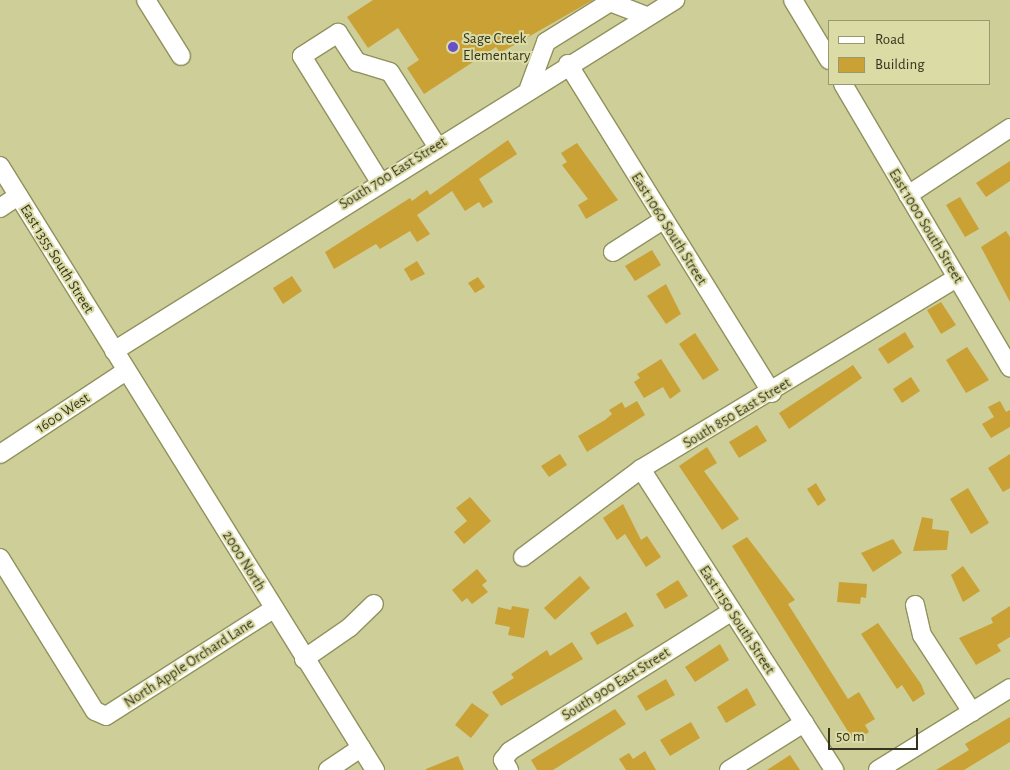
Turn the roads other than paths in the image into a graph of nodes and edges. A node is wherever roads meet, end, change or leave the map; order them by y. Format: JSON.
{"nodes":[{"id":1,"x":146,"y":0,"type":"edge"},
{"id":2,"x":675,"y":0,"type":"edge"},
{"id":3,"x":793,"y":0,"type":"edge"},
{"id":4,"x":647,"y":16,"type":"junction"},
{"id":5,"x":181,"y":56,"type":"dead end"},
{"id":6,"x":828,"y":58,"type":"edge"},
{"id":7,"x":568,"y":64,"type":"junction"},
{"id":8,"x":844,"y":85,"type":"edge"},
{"id":9,"x":529,"y":88,"type":"junction"},
{"id":10,"x":1010,"y":128,"type":"edge"},
{"id":11,"x":436,"y":146,"type":"junction"},
{"id":12,"x":0,"y":166,"type":"edge"},
{"id":13,"x":380,"y":182,"type":"junction"},
{"id":14,"x":908,"y":195,"type":"junction"},
{"id":15,"x":18,"y":196,"type":"junction"},
{"id":16,"x":0,"y":208,"type":"edge"},
{"id":17,"x":663,"y":220,"type":"junction"},
{"id":18,"x":613,"y":252,"type":"dead end"},
{"id":19,"x":958,"y":278,"type":"junction"},
{"id":20,"x":114,"y":351,"type":"junction"},
{"id":21,"x":1010,"y":367,"type":"edge"},
{"id":22,"x":126,"y":371,"type":"junction"},
{"id":23,"x":772,"y":393,"type":"junction"},
{"id":24,"x":0,"y":454,"type":"edge"},
{"id":25,"x":641,"y":469,"type":"junction"},
{"id":26,"x":523,"y":557,"type":"dead end"},
{"id":27,"x":0,"y":558,"type":"edge"},
{"id":28,"x":374,"y":604,"type":"dead end"},
{"id":29,"x":915,"y":605,"type":"dead end"},
{"id":30,"x":273,"y":609,"type":"junction"},
{"id":31,"x":732,"y":611,"type":"junction"},
{"id":32,"x":304,"y":659,"type":"junction"},
{"id":33,"x":1010,"y":688,"type":"edge"},
{"id":34,"x":972,"y":712,"type":"junction"},
{"id":35,"x":804,"y":723,"type":"junction"},
{"id":36,"x":361,"y":748,"type":"junction"},
{"id":37,"x":506,"y":765,"type":"edge"},
{"id":38,"x":328,"y":770,"type":"edge"},
{"id":39,"x":375,"y":770,"type":"edge"},
{"id":40,"x":729,"y":770,"type":"edge"},
{"id":41,"x":834,"y":770,"type":"edge"},
{"id":42,"x":878,"y":770,"type":"edge"}],
"edges":[{"from":1,"to":5,"type":"street"},
{"from":2,"to":4,"type":"street","name":"South 700 East Street"},
{"from":3,"to":6,"type":"street"},
{"from":4,"to":7,"type":"street","name":"South 700 East Street"},
{"from":4,"to":9,"type":"street"},
{"from":7,"to":9,"type":"street","name":"South 700 East Street"},
{"from":7,"to":17,"type":"street","name":"East 1060 South Street"},
{"from":8,"to":14,"type":"street","name":"East 1000 South Street"},
{"from":9,"to":11,"type":"street","name":"South 700 East Street"},
{"from":10,"to":14,"type":"street"},
{"from":11,"to":13,"type":"street","name":"South 700 East Street"},
{"from":11,"to":13,"type":"street"},
{"from":12,"to":15,"type":"street","name":"East 1355 South Street"},
{"from":13,"to":20,"type":"street","name":"South 700 East Street"},
{"from":14,"to":19,"type":"street","name":"East 1000 South Street"},
{"from":15,"to":16,"type":"street"},
{"from":15,"to":20,"type":"street","name":"East 1355 South Street"},
{"from":17,"to":18,"type":"street"},
{"from":17,"to":23,"type":"street","name":"East 1060 South Street"},
{"from":19,"to":21,"type":"street","name":"East 1000 South Street"},
{"from":19,"to":23,"type":"street","name":"South 850 East Street"},
{"from":20,"to":22,"type":"street","name":"2000 North"},
{"from":22,"to":24,"type":"street","name":"1600 West"},
{"from":22,"to":30,"type":"street","name":"2000 North"},
{"from":23,"to":25,"type":"street","name":"South 850 East Street"},
{"from":25,"to":26,"type":"street","name":"South 850 East Street"},
{"from":25,"to":31,"type":"street","name":"East 1150 South Street"},
{"from":27,"to":30,"type":"street","name":"North Apple Orchard Lane"},
{"from":28,"to":32,"type":"street"},
{"from":29,"to":34,"type":"street"},
{"from":30,"to":32,"type":"street","name":"2000 North"},
{"from":31,"to":35,"type":"street","name":"East 1150 South Street"},
{"from":31,"to":37,"type":"street","name":"South 900 East Street"},
{"from":32,"to":36,"type":"street","name":"2000 North"},
{"from":33,"to":34,"type":"street"},
{"from":34,"to":42,"type":"street"},
{"from":35,"to":40,"type":"street"},
{"from":35,"to":41,"type":"street","name":"East 1150 South Street"},
{"from":36,"to":38,"type":"street"},
{"from":36,"to":39,"type":"street","name":"2000 North"}]}
